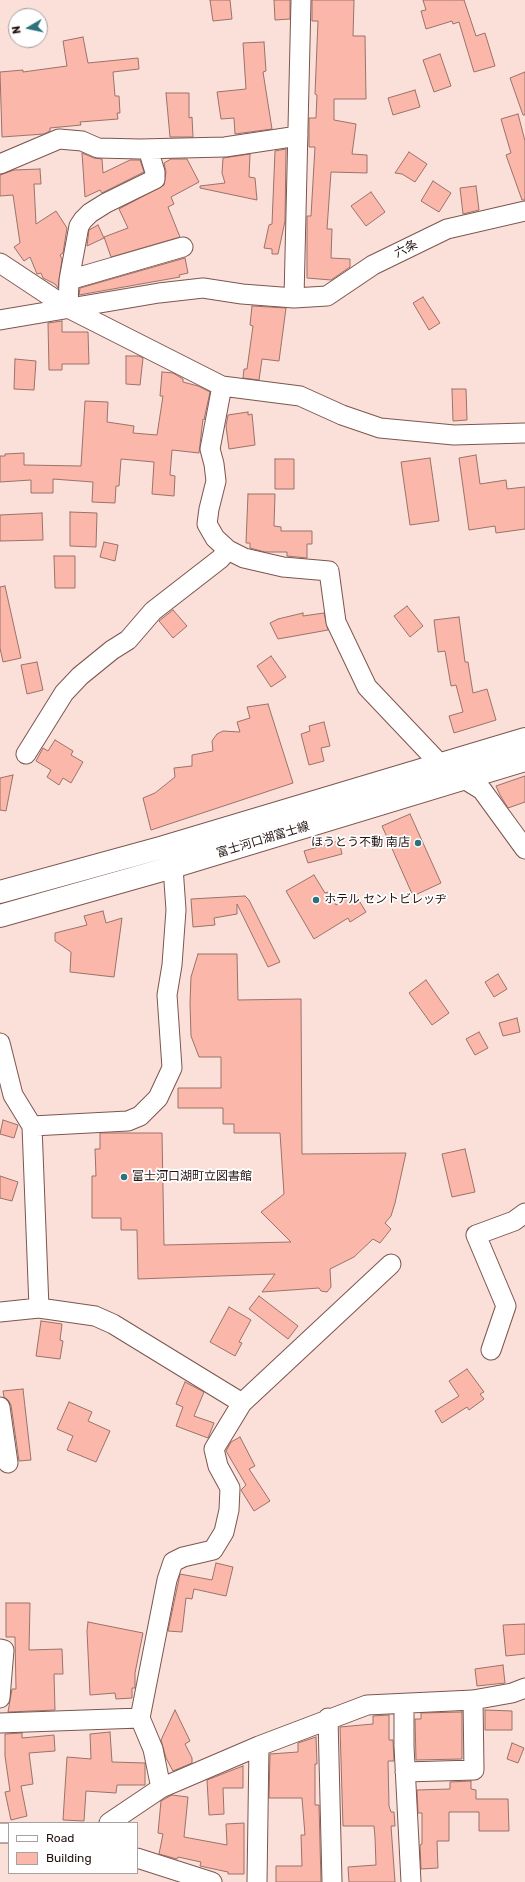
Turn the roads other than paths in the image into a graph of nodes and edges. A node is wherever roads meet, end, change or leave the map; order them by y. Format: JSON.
{"nodes":[{"id":1,"x":301,"y":0,"type":"edge"},
{"id":2,"x":298,"y":136,"type":"junction"},
{"id":3,"x":148,"y":149,"type":"junction"},
{"id":4,"x":0,"y":164,"type":"edge"},
{"id":5,"x":525,"y":211,"type":"edge"},
{"id":6,"x":183,"y":247,"type":"dead end"},
{"id":7,"x":0,"y":262,"type":"edge"},
{"id":8,"x":69,"y":280,"type":"junction"},
{"id":9,"x":294,"y":298,"type":"junction"},
{"id":10,"x":68,"y":308,"type":"junction"},
{"id":11,"x":0,"y":320,"type":"edge"},
{"id":12,"x":222,"y":386,"type":"junction"},
{"id":13,"x":525,"y":433,"type":"edge"},
{"id":14,"x":228,"y":550,"type":"junction"},
{"id":15,"x":525,"y":739,"type":"edge"},
{"id":16,"x":26,"y":754,"type":"dead end"},
{"id":17,"x":525,"y":760,"type":"edge"},
{"id":18,"x":440,"y":764,"type":"junction"},
{"id":19,"x":462,"y":779,"type":"junction"},
{"id":20,"x":525,"y":849,"type":"edge"},
{"id":21,"x":173,"y":867,"type":"junction"},
{"id":22,"x":0,"y":892,"type":"edge"},
{"id":23,"x":0,"y":916,"type":"edge"},
{"id":24,"x":0,"y":1043,"type":"edge"},
{"id":25,"x":32,"y":1126,"type":"junction"},
{"id":26,"x":525,"y":1213,"type":"edge"},
{"id":27,"x":391,"y":1264,"type":"dead end"},
{"id":28,"x":39,"y":1308,"type":"junction"},
{"id":29,"x":0,"y":1312,"type":"edge"},
{"id":30,"x":490,"y":1350,"type":"dead end"},
{"id":31,"x":242,"y":1403,"type":"junction"},
{"id":32,"x":0,"y":1407,"type":"edge"},
{"id":33,"x":8,"y":1463,"type":"dead end"},
{"id":34,"x":0,"y":1649,"type":"edge"},
{"id":35,"x":525,"y":1688,"type":"edge"},
{"id":36,"x":0,"y":1698,"type":"edge"},
{"id":37,"x":473,"y":1700,"type":"junction"},
{"id":38,"x":404,"y":1704,"type":"junction"},
{"id":39,"x":140,"y":1718,"type":"junction"},
{"id":40,"x":328,"y":1718,"type":"junction"},
{"id":41,"x":0,"y":1723,"type":"edge"},
{"id":42,"x":259,"y":1746,"type":"junction"},
{"id":43,"x":405,"y":1772,"type":"junction"},
{"id":44,"x":161,"y":1788,"type":"junction"},
{"id":45,"x":110,"y":1822,"type":"edge"},
{"id":46,"x":138,"y":1858,"type":"edge"},
{"id":47,"x":212,"y":1882,"type":"edge"},
{"id":48,"x":257,"y":1882,"type":"edge"},
{"id":49,"x":332,"y":1882,"type":"edge"},
{"id":50,"x":411,"y":1882,"type":"edge"}],
"edges":[{"from":1,"to":2,"type":"street"},
{"from":2,"to":3,"type":"street"},
{"from":2,"to":9,"type":"street"},
{"from":3,"to":4,"type":"street"},
{"from":3,"to":8,"type":"street"},
{"from":5,"to":9,"type":"street","name":"六条"},
{"from":6,"to":8,"type":"street"},
{"from":7,"to":10,"type":"street"},
{"from":8,"to":10,"type":"street"},
{"from":9,"to":10,"type":"street","name":"六条"},
{"from":10,"to":11,"type":"street","name":"六条"},
{"from":10,"to":12,"type":"street"},
{"from":12,"to":13,"type":"street"},
{"from":12,"to":14,"type":"street"},
{"from":14,"to":16,"type":"street"},
{"from":14,"to":18,"type":"street"},
{"from":15,"to":18,"type":"main road","name":"富士河口湖富士線"},
{"from":17,"to":19,"type":"main road","name":"富士河口湖富士線"},
{"from":18,"to":19,"type":"street"},
{"from":18,"to":22,"type":"main road","name":"富士河口湖富士線"},
{"from":19,"to":20,"type":"street"},
{"from":19,"to":21,"type":"main road","name":"富士河口湖富士線"},
{"from":21,"to":23,"type":"main road","name":"富士河口湖富士線"},
{"from":21,"to":25,"type":"street"},
{"from":24,"to":25,"type":"street"},
{"from":25,"to":28,"type":"street"},
{"from":26,"to":30,"type":"street"},
{"from":27,"to":31,"type":"street"},
{"from":28,"to":29,"type":"street"},
{"from":28,"to":31,"type":"street"},
{"from":31,"to":39,"type":"street"},
{"from":32,"to":33,"type":"street"},
{"from":34,"to":36,"type":"street"},
{"from":35,"to":37,"type":"street"},
{"from":37,"to":38,"type":"street"},
{"from":37,"to":43,"type":"street"},
{"from":38,"to":40,"type":"street"},
{"from":38,"to":43,"type":"street"},
{"from":39,"to":41,"type":"street"},
{"from":39,"to":44,"type":"street"},
{"from":40,"to":42,"type":"street"},
{"from":40,"to":49,"type":"street"},
{"from":42,"to":44,"type":"street"},
{"from":42,"to":48,"type":"street"},
{"from":43,"to":50,"type":"street"},
{"from":44,"to":45,"type":"street"},
{"from":46,"to":47,"type":"street"}]}
